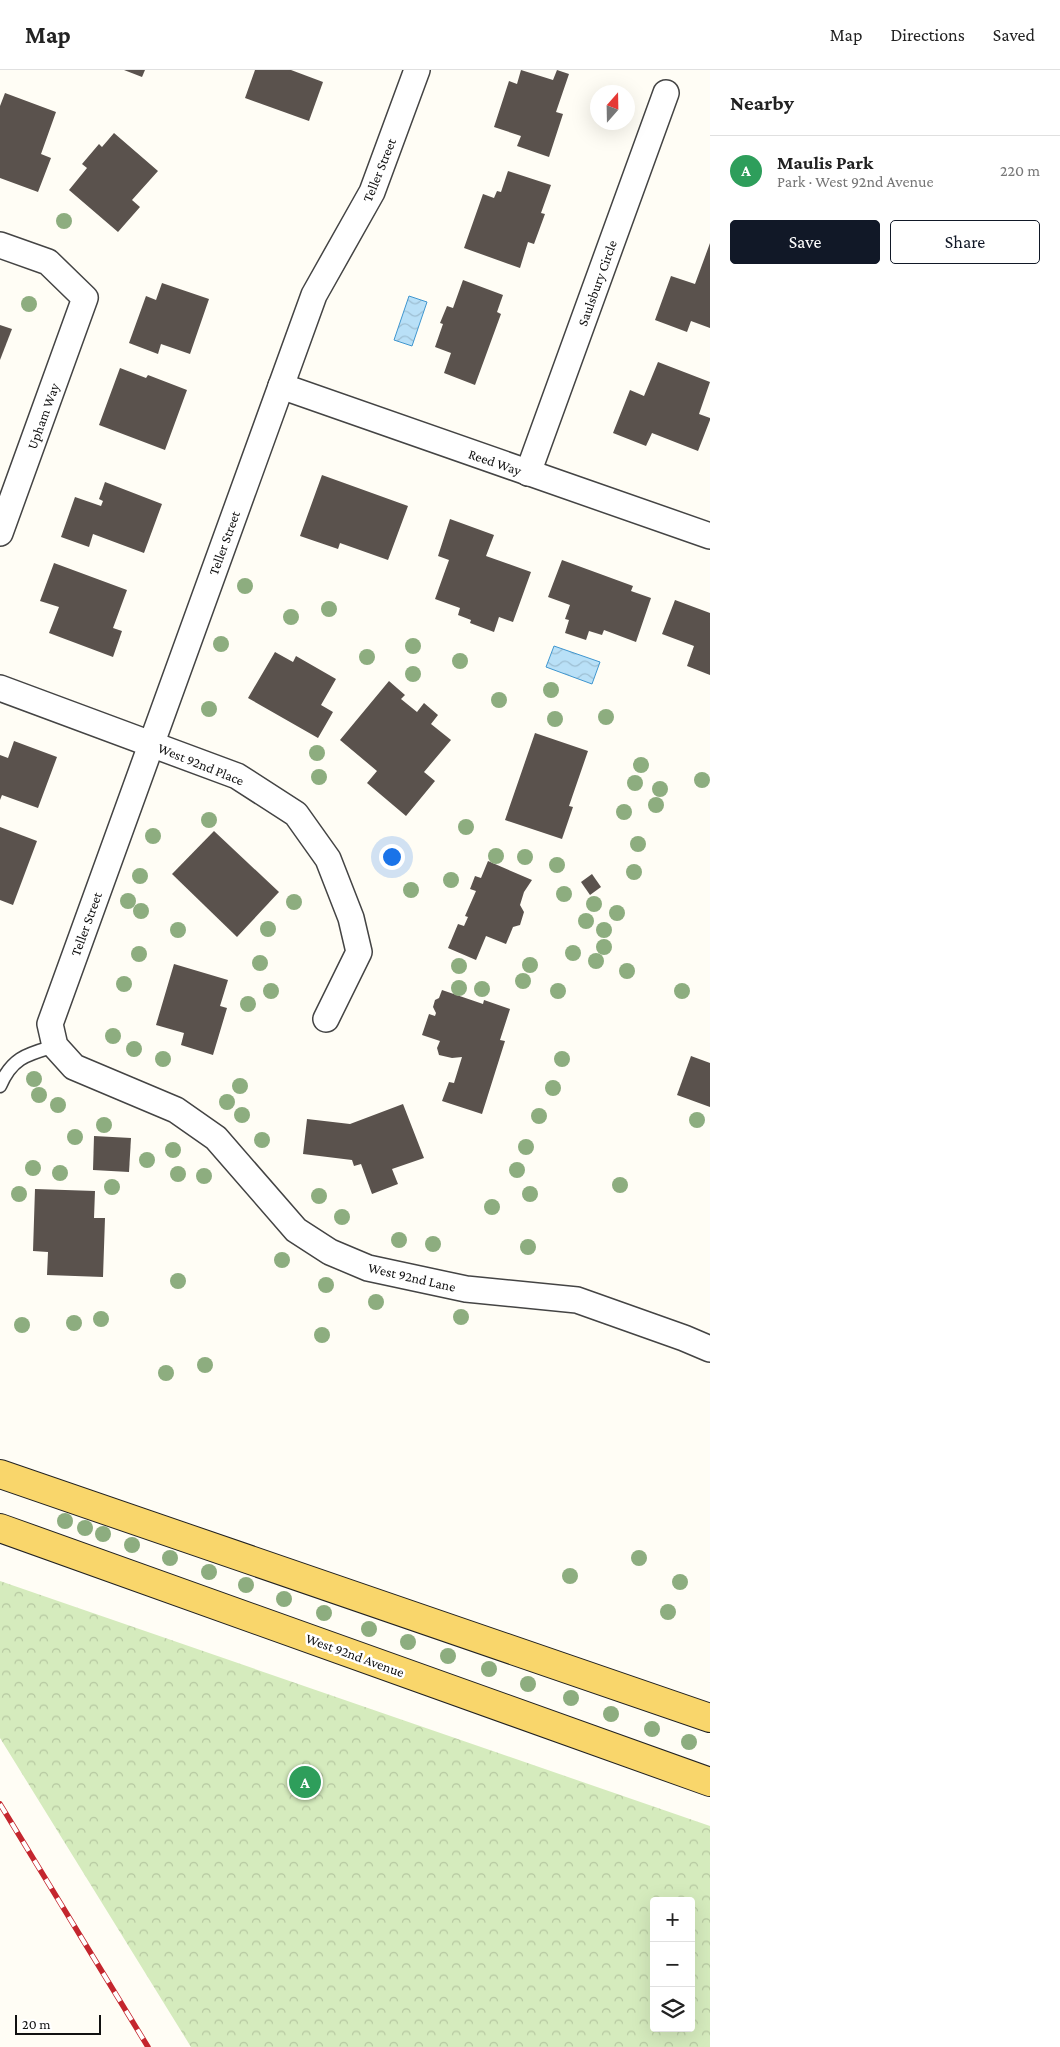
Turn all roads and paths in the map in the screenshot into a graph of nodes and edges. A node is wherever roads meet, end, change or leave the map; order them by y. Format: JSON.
{"nodes":[{"id":1,"x":417,"y":70,"type":"edge"},
{"id":2,"x":666,"y":93,"type":"dead end"},
{"id":3,"x":0,"y":245,"type":"edge"},
{"id":4,"x":281,"y":386,"type":"junction"},
{"id":5,"x":528,"y":473,"type":"junction"},
{"id":6,"x":0,"y":533,"type":"edge"},
{"id":7,"x":710,"y":536,"type":"edge"},
{"id":8,"x":0,"y":688,"type":"edge"},
{"id":9,"x":152,"y":744,"type":"junction"},
{"id":10,"x":326,"y":1019,"type":"dead end"},
{"id":11,"x":52,"y":1035,"type":"junction"},
{"id":12,"x":0,"y":1086,"type":"edge"},
{"id":13,"x":710,"y":1349,"type":"edge"},
{"id":14,"x":0,"y":1474,"type":"edge"},
{"id":15,"x":0,"y":1528,"type":"edge"},
{"id":16,"x":710,"y":1718,"type":"edge"},
{"id":17,"x":710,"y":1782,"type":"edge"}],
"edges":[{"from":1,"to":4,"type":"street","name":"Teller Street"},
{"from":2,"to":5,"type":"street","name":"Saulsbury Circle"},
{"from":3,"to":6,"type":"street","name":"Upham Way"},
{"from":4,"to":5,"type":"street","name":"Reed Way"},
{"from":4,"to":9,"type":"street","name":"Teller Street"},
{"from":5,"to":7,"type":"street","name":"Reed Way"},
{"from":8,"to":9,"type":"street","name":"West 92nd Place"},
{"from":9,"to":10,"type":"street","name":"West 92nd Place"},
{"from":9,"to":11,"type":"street","name":"Teller Street"},
{"from":11,"to":12,"type":"lane"},
{"from":11,"to":13,"type":"street","name":"West 92nd Lane"},
{"from":14,"to":16,"type":"main road"},
{"from":15,"to":17,"type":"main road","name":"West 92nd Avenue"}]}
